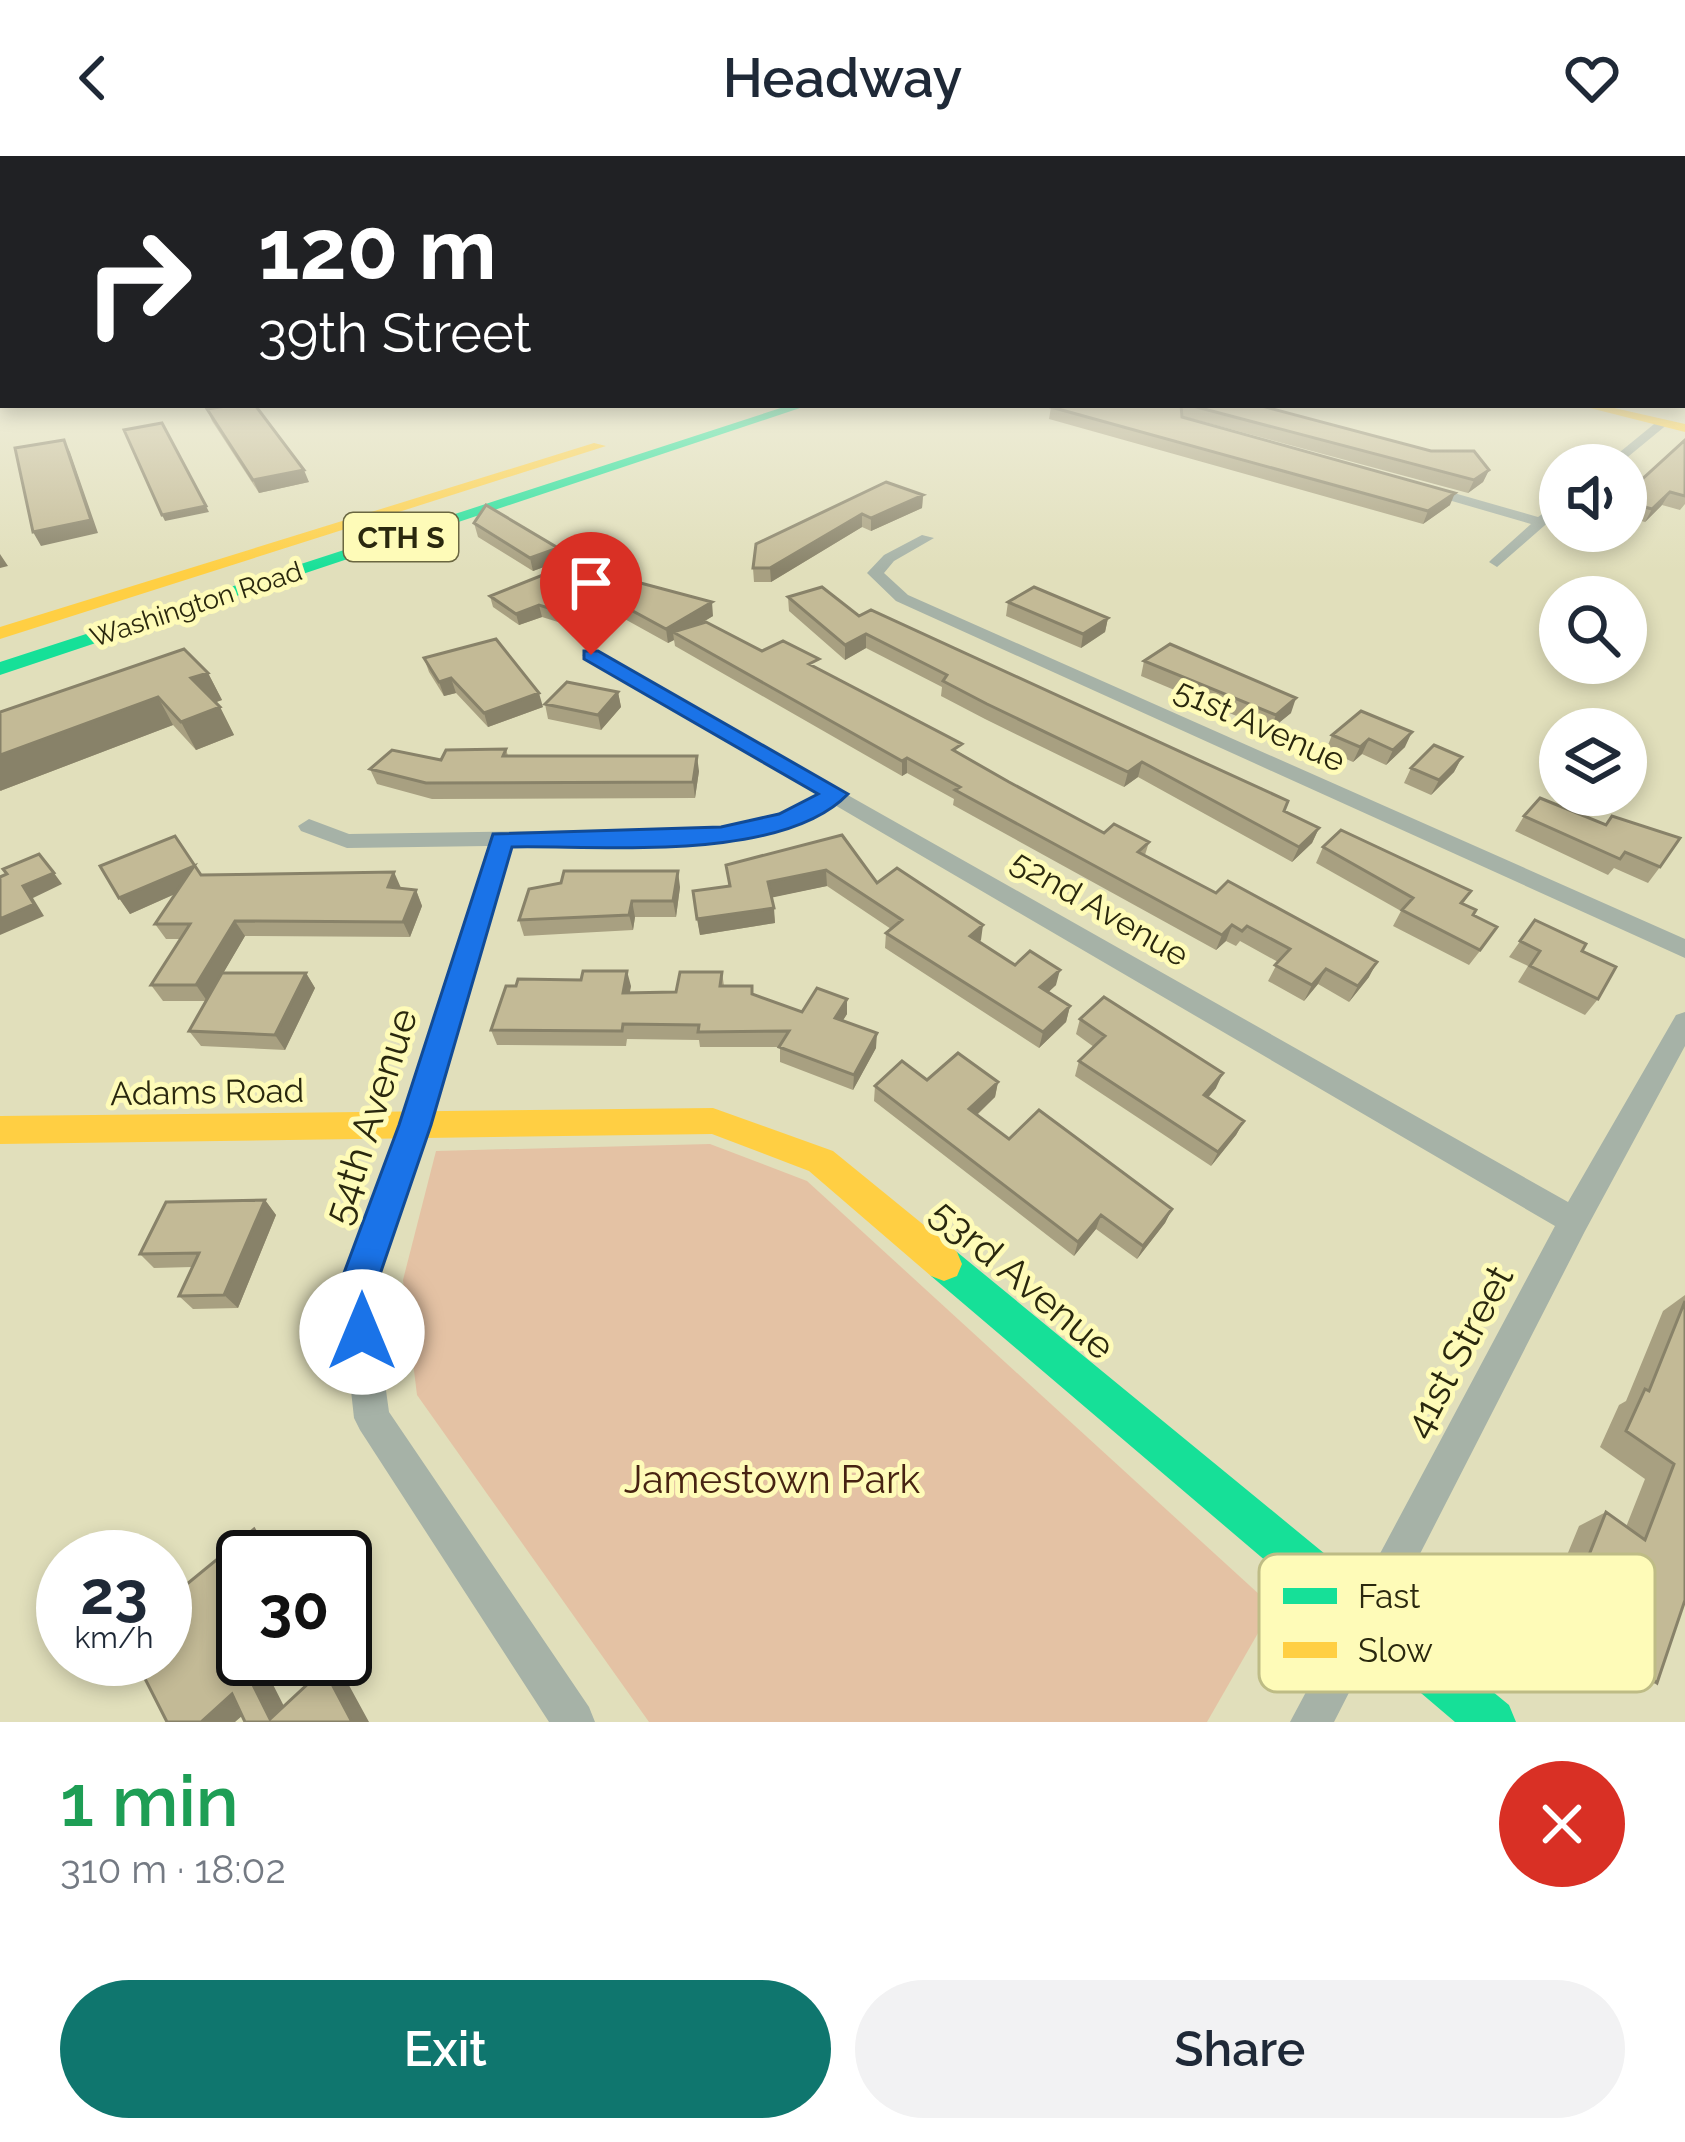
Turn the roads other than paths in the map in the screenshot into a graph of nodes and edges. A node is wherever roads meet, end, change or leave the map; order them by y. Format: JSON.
{"nodes":[{"id":1,"x":669,"y":425,"type":"edge"},
{"id":2,"x":742,"y":425,"type":"edge"},
{"id":3,"x":1674,"y":425,"type":"edge"},
{"id":4,"x":1644,"y":444,"type":"edge"},
{"id":5,"x":477,"y":484,"type":"junction"},
{"id":6,"x":1406,"y":484,"type":"edge"},
{"id":7,"x":511,"y":501,"type":"junction"},
{"id":8,"x":1539,"y":521,"type":"joint"},
{"id":9,"x":927,"y":538,"type":"dead end"},
{"id":10,"x":1497,"y":562,"type":"dead end"},
{"id":11,"x":0,"y":633,"type":"edge"},
{"id":12,"x":591,"y":655,"type":"dead end"},
{"id":13,"x":0,"y":669,"type":"edge"},
{"id":14,"x":836,"y":794,"type":"junction"},
{"id":15,"x":309,"y":826,"type":"dead end"},
{"id":16,"x":502,"y":839,"type":"junction"},
{"id":17,"x":1685,"y":949,"type":"edge"},
{"id":18,"x":1685,"y":1022,"type":"edge"},
{"id":19,"x":415,"y":1125,"type":"junction"},
{"id":20,"x":0,"y":1130,"type":"edge"},
{"id":21,"x":1574,"y":1221,"type":"junction"},
{"id":22,"x":1289,"y":1554,"type":"edge"},
{"id":23,"x":1399,"y":1554,"type":"edge"},
{"id":24,"x":1327,"y":1692,"type":"edge"},
{"id":25,"x":1455,"y":1692,"type":"edge"},
{"id":26,"x":574,"y":1722,"type":"edge"},
{"id":27,"x":1311,"y":1722,"type":"edge"},
{"id":28,"x":1492,"y":1722,"type":"edge"}],
"edges":[{"from":1,"to":5,"type":"main road","name":"Washington Road","number":"CTH S"},
{"from":2,"to":7,"type":"main road","name":"Washington Road","number":"CTH S"},
{"from":3,"to":4,"type":"street"},
{"from":5,"to":7,"type":"main road"},
{"from":5,"to":11,"type":"main road","name":"Washington Road","number":"CTH S"},
{"from":6,"to":8,"type":"street"},
{"from":7,"to":13,"type":"main road","name":"Washington Road","number":"CTH S"},
{"from":8,"to":10,"type":"street"},
{"from":9,"to":17,"type":"street","name":"51st Avenue"},
{"from":12,"to":14,"type":"street","name":"52nd Avenue"},
{"from":14,"to":16,"type":"street"},
{"from":14,"to":21,"type":"street","name":"52nd Avenue"},
{"from":15,"to":16,"type":"street"},
{"from":16,"to":19,"type":"street","name":"54th Avenue"},
{"from":18,"to":21,"type":"street","name":"41st Street"},
{"from":19,"to":20,"type":"main road","name":"Adams Road"},
{"from":19,"to":22,"type":"main road","name":"53rd Avenue"},
{"from":19,"to":26,"type":"street","name":"54th Avenue"},
{"from":21,"to":23,"type":"street","name":"41st Street"},
{"from":24,"to":27,"type":"street","name":"41st Street"},
{"from":25,"to":28,"type":"main road","name":"53rd Avenue"}]}
